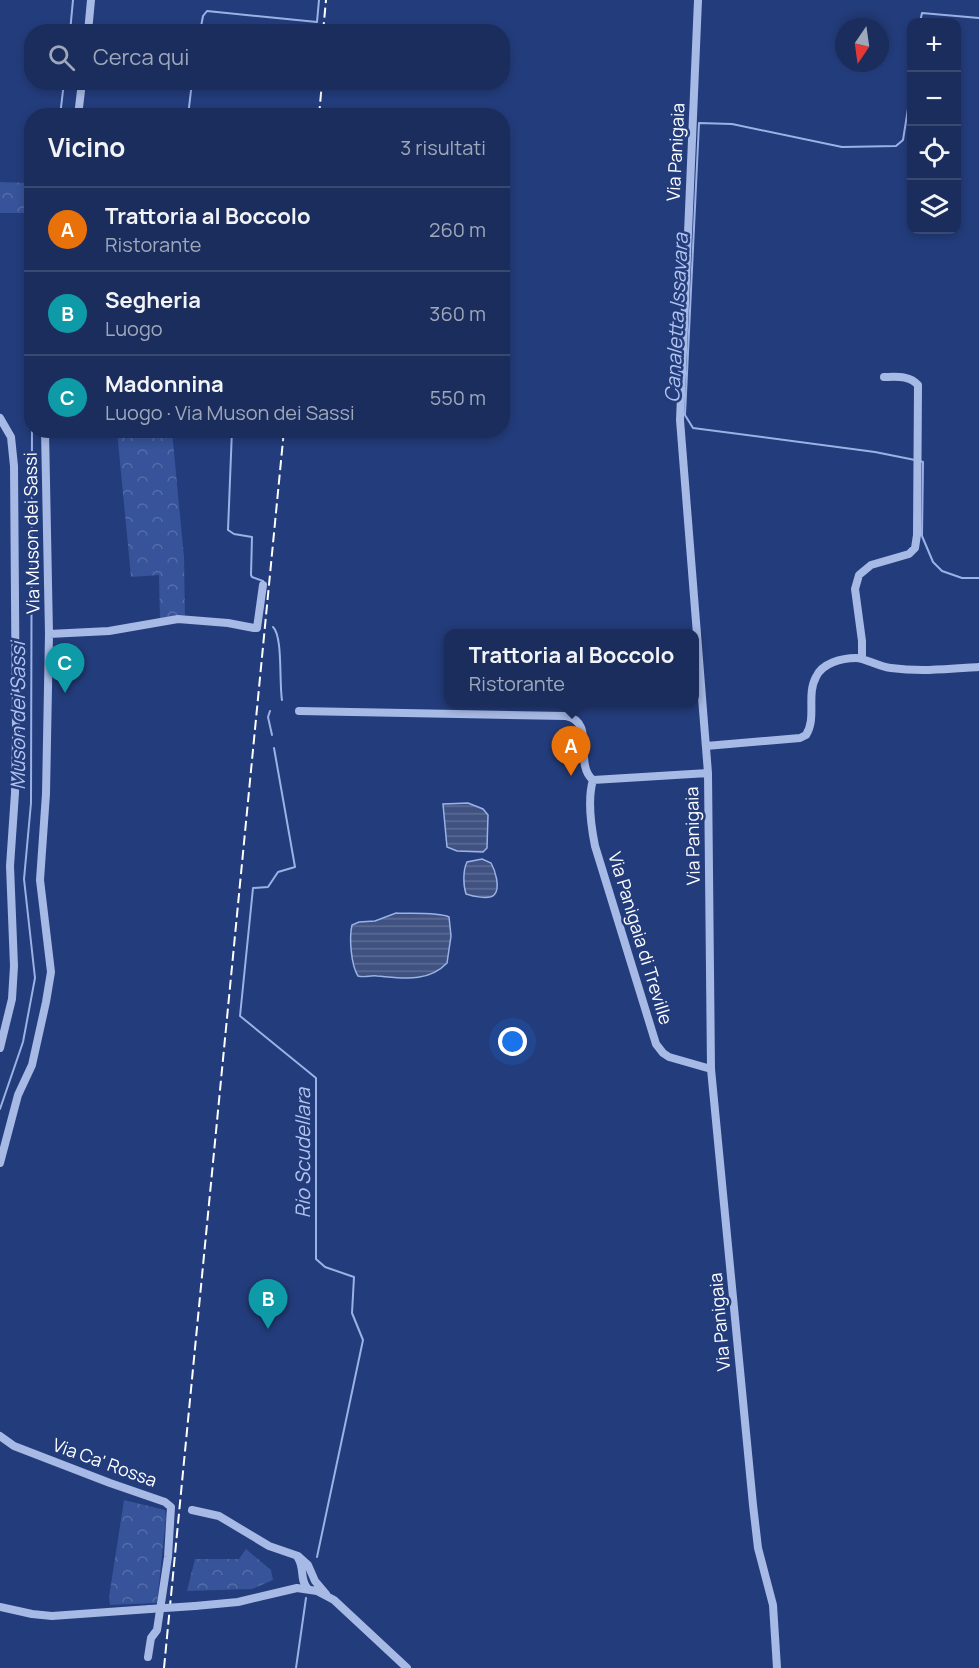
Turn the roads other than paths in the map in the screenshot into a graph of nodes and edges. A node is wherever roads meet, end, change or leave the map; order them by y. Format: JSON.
{"nodes":[{"id":1,"x":91,"y":0,"type":"edge"},
{"id":2,"x":698,"y":0,"type":"edge"},
{"id":3,"x":89,"y":24,"type":"edge"},
{"id":4,"x":81,"y":90,"type":"edge"},
{"id":5,"x":79,"y":108,"type":"edge"},
{"id":6,"x":884,"y":377,"type":"dead end"},
{"id":7,"x":0,"y":418,"type":"edge"},
{"id":8,"x":45,"y":438,"type":"edge"},
{"id":9,"x":263,"y":585,"type":"dead end"},
{"id":10,"x":697,"y":629,"type":"edge"},
{"id":11,"x":49,"y":634,"type":"junction"},
{"id":12,"x":699,"y":658,"type":"edge"},
{"id":13,"x":862,"y":659,"type":"junction"},
{"id":14,"x":979,"y":667,"type":"edge"},
{"id":15,"x":299,"y":711,"type":"dead end"},
{"id":16,"x":706,"y":746,"type":"junction"},
{"id":17,"x":708,"y":773,"type":"junction"},
{"id":18,"x":593,"y":780,"type":"junction"},
{"id":19,"x":0,"y":1048,"type":"edge"},
{"id":20,"x":711,"y":1069,"type":"junction"},
{"id":21,"x":0,"y":1163,"type":"edge"},
{"id":22,"x":0,"y":1436,"type":"edge"},
{"id":23,"x":192,"y":1510,"type":"dead end"},
{"id":24,"x":291,"y":1552,"type":"junction"},
{"id":25,"x":313,"y":1575,"type":"junction"},
{"id":26,"x":302,"y":1578,"type":"junction"},
{"id":27,"x":291,"y":1589,"type":"junction"},
{"id":28,"x":308,"y":1589,"type":"junction"},
{"id":29,"x":327,"y":1595,"type":"junction"},
{"id":30,"x":0,"y":1606,"type":"edge"},
{"id":31,"x":148,"y":1657,"type":"dead end"},
{"id":32,"x":407,"y":1668,"type":"edge"},
{"id":33,"x":777,"y":1668,"type":"edge"}],
"edges":[{"from":1,"to":3,"type":"street"},
{"from":2,"to":10,"type":"street","name":"Via Panigaia"},
{"from":4,"to":5,"type":"street"},
{"from":6,"to":13,"type":"street"},
{"from":7,"to":19,"type":"street"},
{"from":8,"to":11,"type":"street","name":"Via Muson dei Sassi"},
{"from":9,"to":11,"type":"street","name":"Via Muson dei Sassi"},
{"from":11,"to":21,"type":"street","name":"Via Muson dei Sassi"},
{"from":12,"to":16,"type":"street","name":"Via Panigaia"},
{"from":13,"to":14,"type":"street"},
{"from":13,"to":16,"type":"street"},
{"from":15,"to":18,"type":"street","name":"Via Panigaia di Treville"},
{"from":16,"to":17,"type":"street","name":"Via Panigaia"},
{"from":17,"to":18,"type":"street"},
{"from":17,"to":20,"type":"street","name":"Via Panigaia"},
{"from":18,"to":20,"type":"street","name":"Via Panigaia di Treville"},
{"from":20,"to":33,"type":"street","name":"Via Panigaia"},
{"from":22,"to":31,"type":"street","name":"Via Ca' Rossa"},
{"from":23,"to":24,"type":"street"},
{"from":24,"to":25,"type":"street"},
{"from":24,"to":26,"type":"street"},
{"from":25,"to":28,"type":"street"},
{"from":25,"to":29,"type":"street"},
{"from":26,"to":27,"type":"street"},
{"from":26,"to":28,"type":"street"},
{"from":27,"to":28,"type":"street"},
{"from":27,"to":30,"type":"street","bridge":true},
{"from":28,"to":29,"type":"street"},
{"from":29,"to":32,"type":"street"}]}
